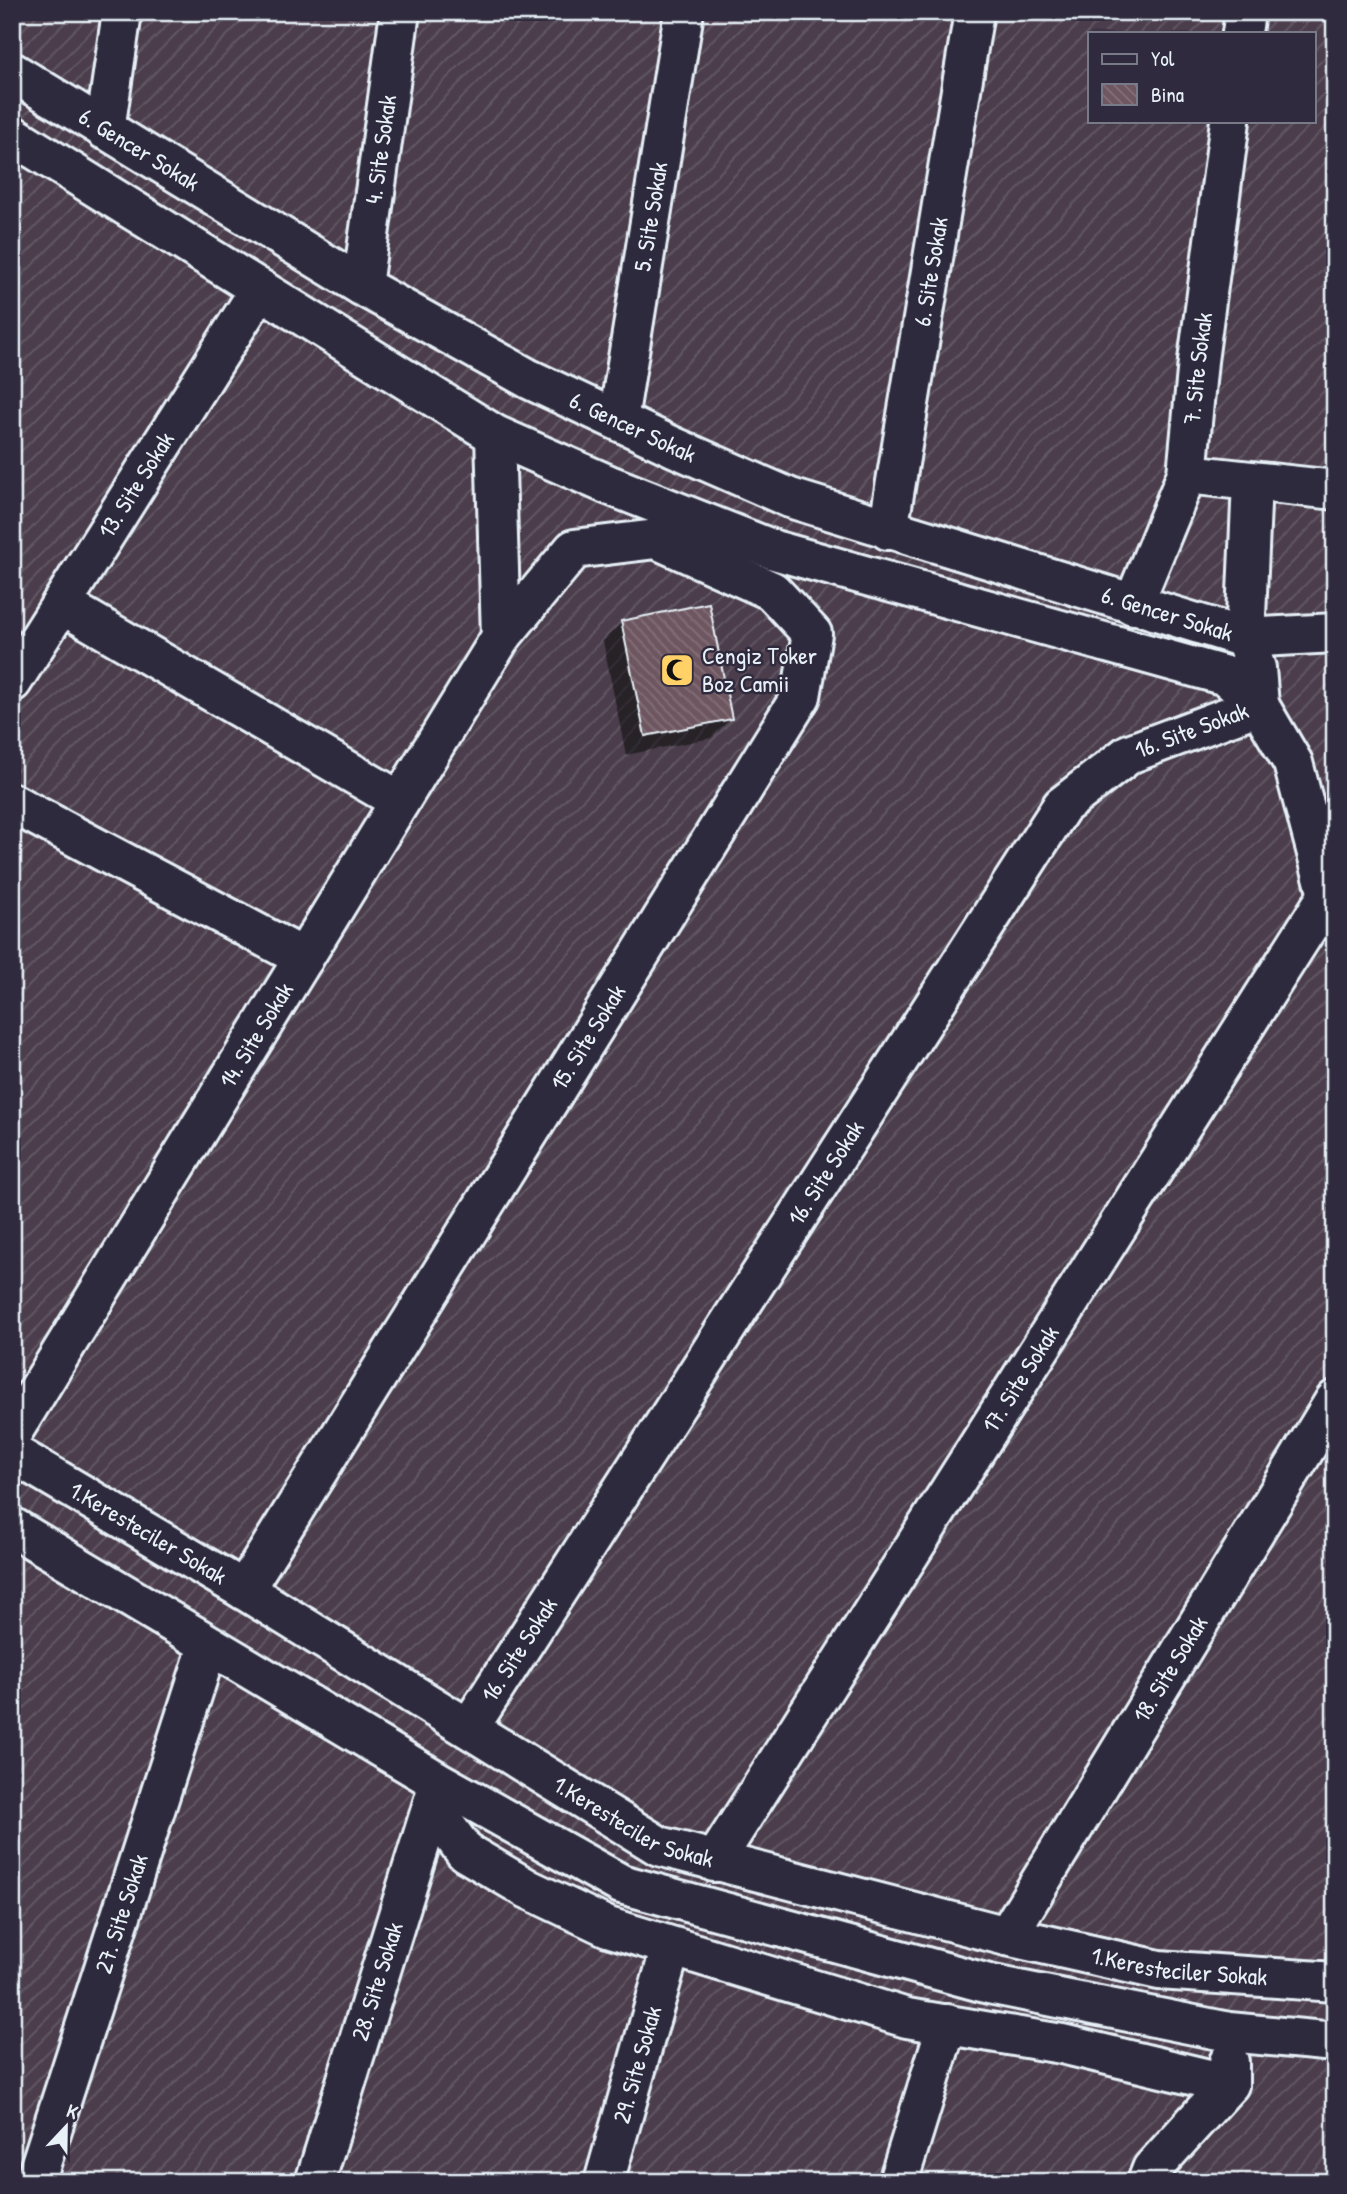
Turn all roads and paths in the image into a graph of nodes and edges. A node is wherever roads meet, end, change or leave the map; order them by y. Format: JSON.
{"nodes":[{"id":1,"x":122,"y":12,"type":"edge"},
{"id":2,"x":400,"y":12,"type":"edge"},
{"id":3,"x":684,"y":12,"type":"edge"},
{"id":4,"x":974,"y":12,"type":"edge"},
{"id":5,"x":1245,"y":12,"type":"edge"},
{"id":6,"x":1242,"y":32,"type":"edge"},
{"id":7,"x":12,"y":72,"type":"edge"},
{"id":8,"x":1230,"y":122,"type":"edge"},
{"id":9,"x":106,"y":130,"type":"junction"},
{"id":10,"x":17,"y":150,"type":"edge"},
{"id":11,"x":362,"y":286,"type":"junction"},
{"id":12,"x":260,"y":289,"type":"junction"},
{"id":13,"x":618,"y":420,"type":"junction"},
{"id":14,"x":495,"y":435,"type":"junction"},
{"id":15,"x":1187,"y":474,"type":"junction"},
{"id":16,"x":1252,"y":482,"type":"junction"},
{"id":17,"x":1335,"y":490,"type":"edge"},
{"id":18,"x":645,"y":499,"type":"junction"},
{"id":19,"x":888,"y":530,"type":"junction"},
{"id":20,"x":656,"y":540,"type":"junction"},
{"id":21,"x":61,"y":604,"type":"junction"},
{"id":22,"x":1133,"y":604,"type":"junction"},
{"id":23,"x":1335,"y":633,"type":"edge"},
{"id":24,"x":501,"y":637,"type":"junction"},
{"id":25,"x":1245,"y":638,"type":"junction"},
{"id":26,"x":12,"y":682,"type":"edge"},
{"id":27,"x":1259,"y":705,"type":"junction"},
{"id":28,"x":400,"y":801,"type":"junction"},
{"id":29,"x":12,"y":803,"type":"edge"},
{"id":30,"x":1331,"y":908,"type":"edge"},
{"id":31,"x":304,"y":958,"type":"junction"},
{"id":32,"x":1335,"y":1400,"type":"edge"},
{"id":33,"x":12,"y":1433,"type":"edge"},
{"id":34,"x":12,"y":1453,"type":"edge"},
{"id":35,"x":12,"y":1527,"type":"edge"},
{"id":36,"x":244,"y":1590,"type":"junction"},
{"id":37,"x":208,"y":1646,"type":"junction"},
{"id":38,"x":469,"y":1728,"type":"junction"},
{"id":39,"x":436,"y":1794,"type":"junction"},
{"id":40,"x":714,"y":1862,"type":"junction"},
{"id":41,"x":1007,"y":1936,"type":"junction"},
{"id":42,"x":671,"y":1947,"type":"junction"},
{"id":43,"x":1335,"y":1982,"type":"edge"},
{"id":44,"x":947,"y":2024,"type":"junction"},
{"id":45,"x":1229,"y":2032,"type":"junction"},
{"id":46,"x":1335,"y":2042,"type":"edge"},
{"id":47,"x":1229,"y":2084,"type":"junction"},
{"id":48,"x":35,"y":2182,"type":"edge"},
{"id":49,"x":314,"y":2182,"type":"edge"},
{"id":50,"x":604,"y":2182,"type":"edge"},
{"id":51,"x":898,"y":2182,"type":"edge"},
{"id":52,"x":1147,"y":2182,"type":"edge"}],
"edges":[{"from":1,"to":9,"type":"street"},
{"from":2,"to":11,"type":"street","name":"4. Site Sokak"},
{"from":3,"to":13,"type":"street","name":"5. Site Sokak"},
{"from":4,"to":19,"type":"street","name":"6. Site Sokak"},
{"from":5,"to":6,"type":"street"},
{"from":7,"to":9,"type":"street","name":"6. Gencer Sokak"},
{"from":8,"to":15,"type":"street","name":"7. Site Sokak"},
{"from":9,"to":11,"type":"street","name":"6. Gencer Sokak"},
{"from":10,"to":12,"type":"street","name":"6. Gencer Sokak"},
{"from":11,"to":13,"type":"street","name":"6. Gencer Sokak"},
{"from":12,"to":14,"type":"street","name":"6. Gencer Sokak"},
{"from":12,"to":21,"type":"street","name":"13. Site Sokak"},
{"from":13,"to":19,"type":"street","name":"6. Gencer Sokak"},
{"from":14,"to":18,"type":"street","name":"6. Gencer Sokak"},
{"from":14,"to":24,"type":"street"},
{"from":15,"to":16,"type":"street"},
{"from":15,"to":22,"type":"street","name":"7. Site Sokak"},
{"from":16,"to":17,"type":"street"},
{"from":16,"to":25,"type":"street"},
{"from":18,"to":20,"type":"street"},
{"from":18,"to":27,"type":"street","name":"6. Gencer Sokak"},
{"from":19,"to":22,"type":"street","name":"6. Gencer Sokak"},
{"from":20,"to":24,"type":"street","name":"14. Site Sokak"},
{"from":20,"to":36,"type":"street","name":"15. Site Sokak"},
{"from":21,"to":26,"type":"street","name":"13. Site Sokak"},
{"from":21,"to":28,"type":"street"},
{"from":22,"to":25,"type":"street","name":"6. Gencer Sokak"},
{"from":23,"to":25,"type":"street"},
{"from":24,"to":28,"type":"street","name":"14. Site Sokak"},
{"from":25,"to":27,"type":"street","name":"6. Gencer Sokak"},
{"from":27,"to":30,"type":"street"},
{"from":27,"to":38,"type":"street","name":"16. Site Sokak"},
{"from":28,"to":31,"type":"street","name":"14. Site Sokak"},
{"from":29,"to":31,"type":"street"},
{"from":30,"to":40,"type":"street","name":"17. Site Sokak"},
{"from":31,"to":33,"type":"street","name":"14. Site Sokak"},
{"from":32,"to":41,"type":"street","name":"18. Site Sokak"},
{"from":34,"to":36,"type":"street","name":"1.Keresteciler Sokak"},
{"from":35,"to":37,"type":"street","name":"1.Keresteciler Sokak"},
{"from":36,"to":38,"type":"street","name":"1.Keresteciler Sokak"},
{"from":37,"to":39,"type":"street","name":"1.Keresteciler Sokak"},
{"from":37,"to":48,"type":"street","name":"27. Site Sokak"},
{"from":38,"to":40,"type":"street","name":"1.Keresteciler Sokak"},
{"from":39,"to":42,"type":"street"},
{"from":39,"to":45,"type":"street","name":"1.Keresteciler Sokak"},
{"from":39,"to":49,"type":"street","name":"28. Site Sokak"},
{"from":40,"to":41,"type":"street","name":"1.Keresteciler Sokak"},
{"from":41,"to":43,"type":"street","name":"1.Keresteciler Sokak"},
{"from":42,"to":44,"type":"street"},
{"from":42,"to":50,"type":"street","name":"29. Site Sokak"},
{"from":44,"to":47,"type":"street"},
{"from":44,"to":51,"type":"street"},
{"from":45,"to":46,"type":"street","name":"1.Keresteciler Sokak"},
{"from":45,"to":47,"type":"street"},
{"from":47,"to":52,"type":"street"}]}
